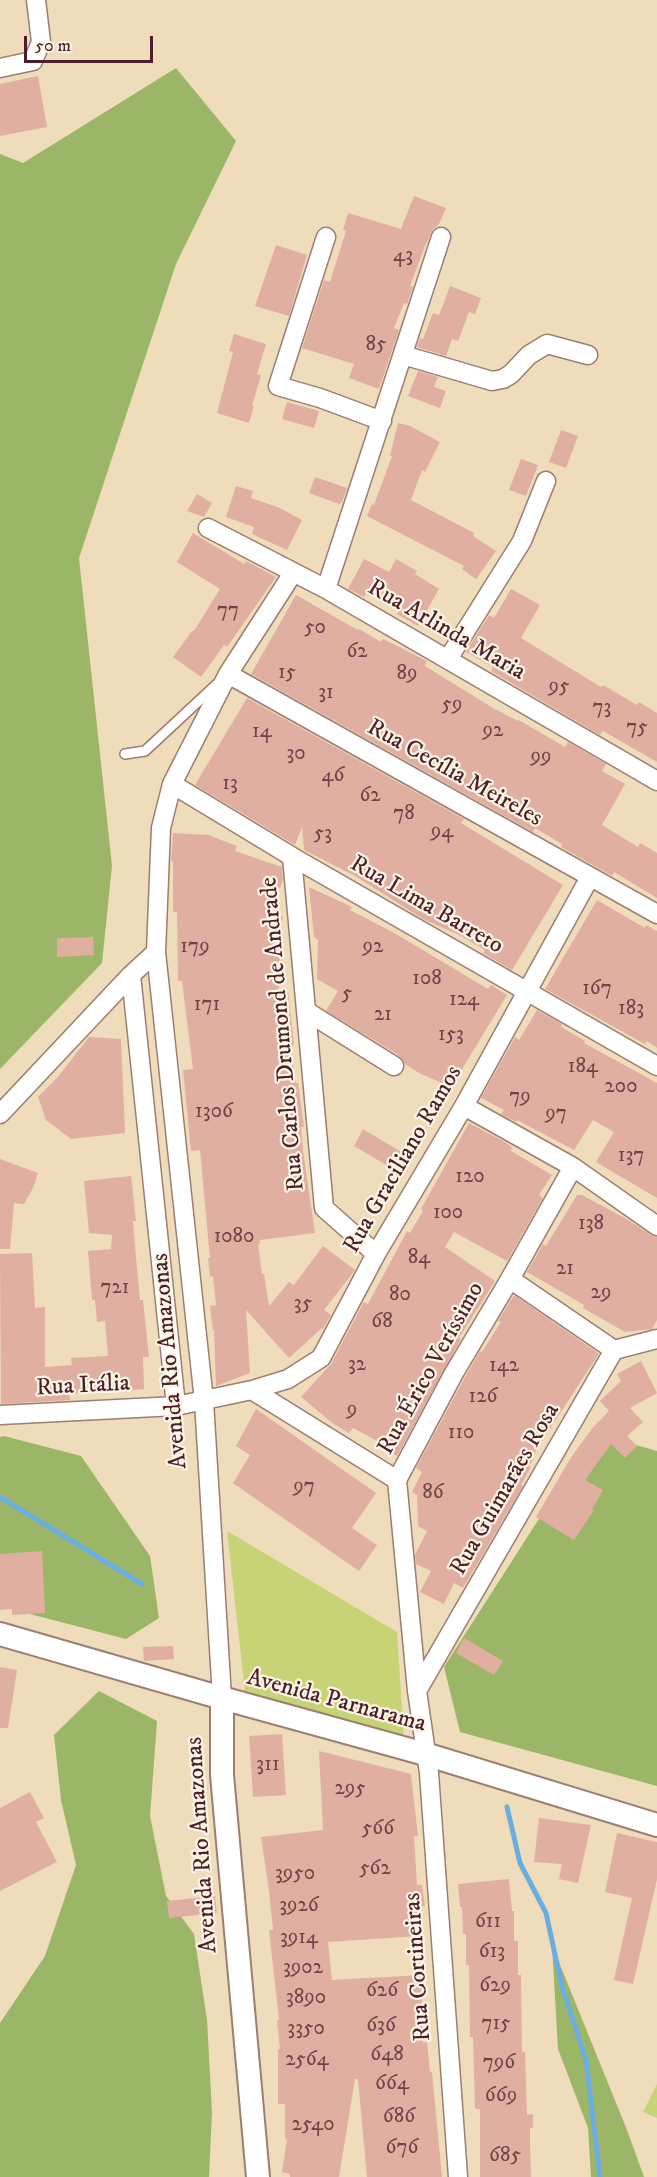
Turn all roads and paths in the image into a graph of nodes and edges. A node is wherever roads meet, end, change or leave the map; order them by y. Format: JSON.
{"nodes":[{"id":1,"x":36,"y":0,"type":"edge"},
{"id":2,"x":0,"y":68,"type":"edge"},
{"id":3,"x":326,"y":237,"type":"dead end"},
{"id":4,"x":441,"y":237,"type":"dead end"},
{"id":5,"x":588,"y":354,"type":"dead end"},
{"id":6,"x":403,"y":355,"type":"junction"},
{"id":7,"x":382,"y":421,"type":"junction"},
{"id":8,"x":546,"y":481,"type":"dead end"},
{"id":9,"x":208,"y":528,"type":"dead end"},
{"id":10,"x":293,"y":573,"type":"junction"},
{"id":11,"x":326,"y":589,"type":"junction"},
{"id":12,"x":448,"y":659,"type":"junction"},
{"id":13,"x":228,"y":674,"type":"junction"},
{"id":14,"x":126,"y":754,"type":"dead end"},
{"id":15,"x":657,"y":781,"type":"edge"},
{"id":16,"x":172,"y":784,"type":"junction"},
{"id":17,"x":292,"y":857,"type":"junction"},
{"id":18,"x":590,"y":877,"type":"junction"},
{"id":19,"x":657,"y":914,"type":"edge"},
{"id":20,"x":156,"y":952,"type":"junction"},
{"id":21,"x":131,"y":975,"type":"junction"},
{"id":22,"x":526,"y":991,"type":"junction"},
{"id":23,"x":306,"y":1011,"type":"junction"},
{"id":24,"x":393,"y":1066,"type":"dead end"},
{"id":25,"x":657,"y":1066,"type":"edge"},
{"id":26,"x":464,"y":1106,"type":"junction"},
{"id":27,"x":0,"y":1114,"type":"edge"},
{"id":28,"x":573,"y":1167,"type":"junction"},
{"id":29,"x":657,"y":1226,"type":"edge"},
{"id":30,"x":376,"y":1254,"type":"junction"},
{"id":31,"x":510,"y":1278,"type":"junction"},
{"id":32,"x":657,"y":1339,"type":"edge"},
{"id":33,"x":614,"y":1350,"type":"junction"},
{"id":34,"x":252,"y":1390,"type":"junction"},
{"id":35,"x":204,"y":1401,"type":"junction"},
{"id":36,"x":176,"y":1406,"type":"junction"},
{"id":37,"x":0,"y":1414,"type":"edge"},
{"id":38,"x":397,"y":1480,"type":"junction"},
{"id":39,"x":0,"y":1634,"type":"edge"},
{"id":40,"x":417,"y":1691,"type":"junction"},
{"id":41,"x":222,"y":1698,"type":"junction"},
{"id":42,"x":425,"y":1754,"type":"junction"},
{"id":43,"x":657,"y":1825,"type":"edge"},
{"id":44,"x":258,"y":2177,"type":"edge"},
{"id":45,"x":458,"y":2177,"type":"edge"}],
"edges":[{"from":1,"to":2,"type":"street"},
{"from":3,"to":7,"type":"street"},
{"from":4,"to":6,"type":"street"},
{"from":5,"to":6,"type":"street"},
{"from":6,"to":7,"type":"street"},
{"from":7,"to":11,"type":"street"},
{"from":8,"to":12,"type":"street"},
{"from":9,"to":10,"type":"street","name":"Rua Arlinda Maria"},
{"from":10,"to":11,"type":"street","name":"Rua Arlinda Maria"},
{"from":10,"to":13,"type":"street","name":"Avenida Rio Amazonas"},
{"from":11,"to":12,"type":"street","name":"Rua Arlinda Maria"},
{"from":12,"to":15,"type":"street","name":"Rua Arlinda Maria"},
{"from":13,"to":14,"type":"lane"},
{"from":13,"to":16,"type":"street","name":"Avenida Rio Amazonas"},
{"from":13,"to":18,"type":"street","name":"Rua Cecília Meireles"},
{"from":16,"to":17,"type":"street","name":"Rua Lima Barreto"},
{"from":16,"to":20,"type":"street","name":"Avenida Rio Amazonas"},
{"from":17,"to":22,"type":"street","name":"Rua Lima Barreto"},
{"from":17,"to":23,"type":"street","name":"Rua Carlos Drumond de Andrade"},
{"from":18,"to":19,"type":"street","name":"Rua Cecília Meireles"},
{"from":18,"to":22,"type":"street","name":"Rua Graciliano Ramos"},
{"from":20,"to":21,"type":"street"},
{"from":20,"to":35,"type":"street","name":"Avenida Rio Amazonas"},
{"from":21,"to":27,"type":"street"},
{"from":21,"to":36,"type":"street","name":"Avenida Rio Amazonas"},
{"from":22,"to":25,"type":"street","name":"Rua Lima Barreto"},
{"from":22,"to":26,"type":"street","name":"Rua Graciliano Ramos"},
{"from":23,"to":24,"type":"street"},
{"from":23,"to":30,"type":"street","name":"Rua Carlos Drumond de Andrade"},
{"from":26,"to":28,"type":"street"},
{"from":26,"to":30,"type":"street","name":"Rua Graciliano Ramos"},
{"from":28,"to":29,"type":"street"},
{"from":28,"to":31,"type":"street","name":"Rua Érico Veríssimo"},
{"from":30,"to":34,"type":"street","name":"Rua Graciliano Ramos"},
{"from":31,"to":33,"type":"street"},
{"from":31,"to":38,"type":"street","name":"Rua Érico Veríssimo"},
{"from":32,"to":33,"type":"street"},
{"from":33,"to":40,"type":"street","name":"Rua Guimarães Rosa"},
{"from":34,"to":35,"type":"street","name":"Rua Graciliano Ramos"},
{"from":34,"to":38,"type":"street"},
{"from":35,"to":36,"type":"street","name":"Rua Itália"},
{"from":35,"to":41,"type":"street","name":"Avenida Rio Amazonas"},
{"from":36,"to":37,"type":"street","name":"Rua Itália"},
{"from":38,"to":40,"type":"street","name":"Rua Érico Veríssimo"},
{"from":39,"to":41,"type":"street","name":"Avenida Parnarama"},
{"from":40,"to":42,"type":"street","name":"Rua Érico Veríssimo"},
{"from":41,"to":42,"type":"street","name":"Avenida Parnarama"},
{"from":41,"to":44,"type":"street","name":"Avenida Rio Amazonas"},
{"from":42,"to":43,"type":"street","name":"Avenida Parnarama"},
{"from":42,"to":45,"type":"street","name":"Rua Cortineiras"}]}
